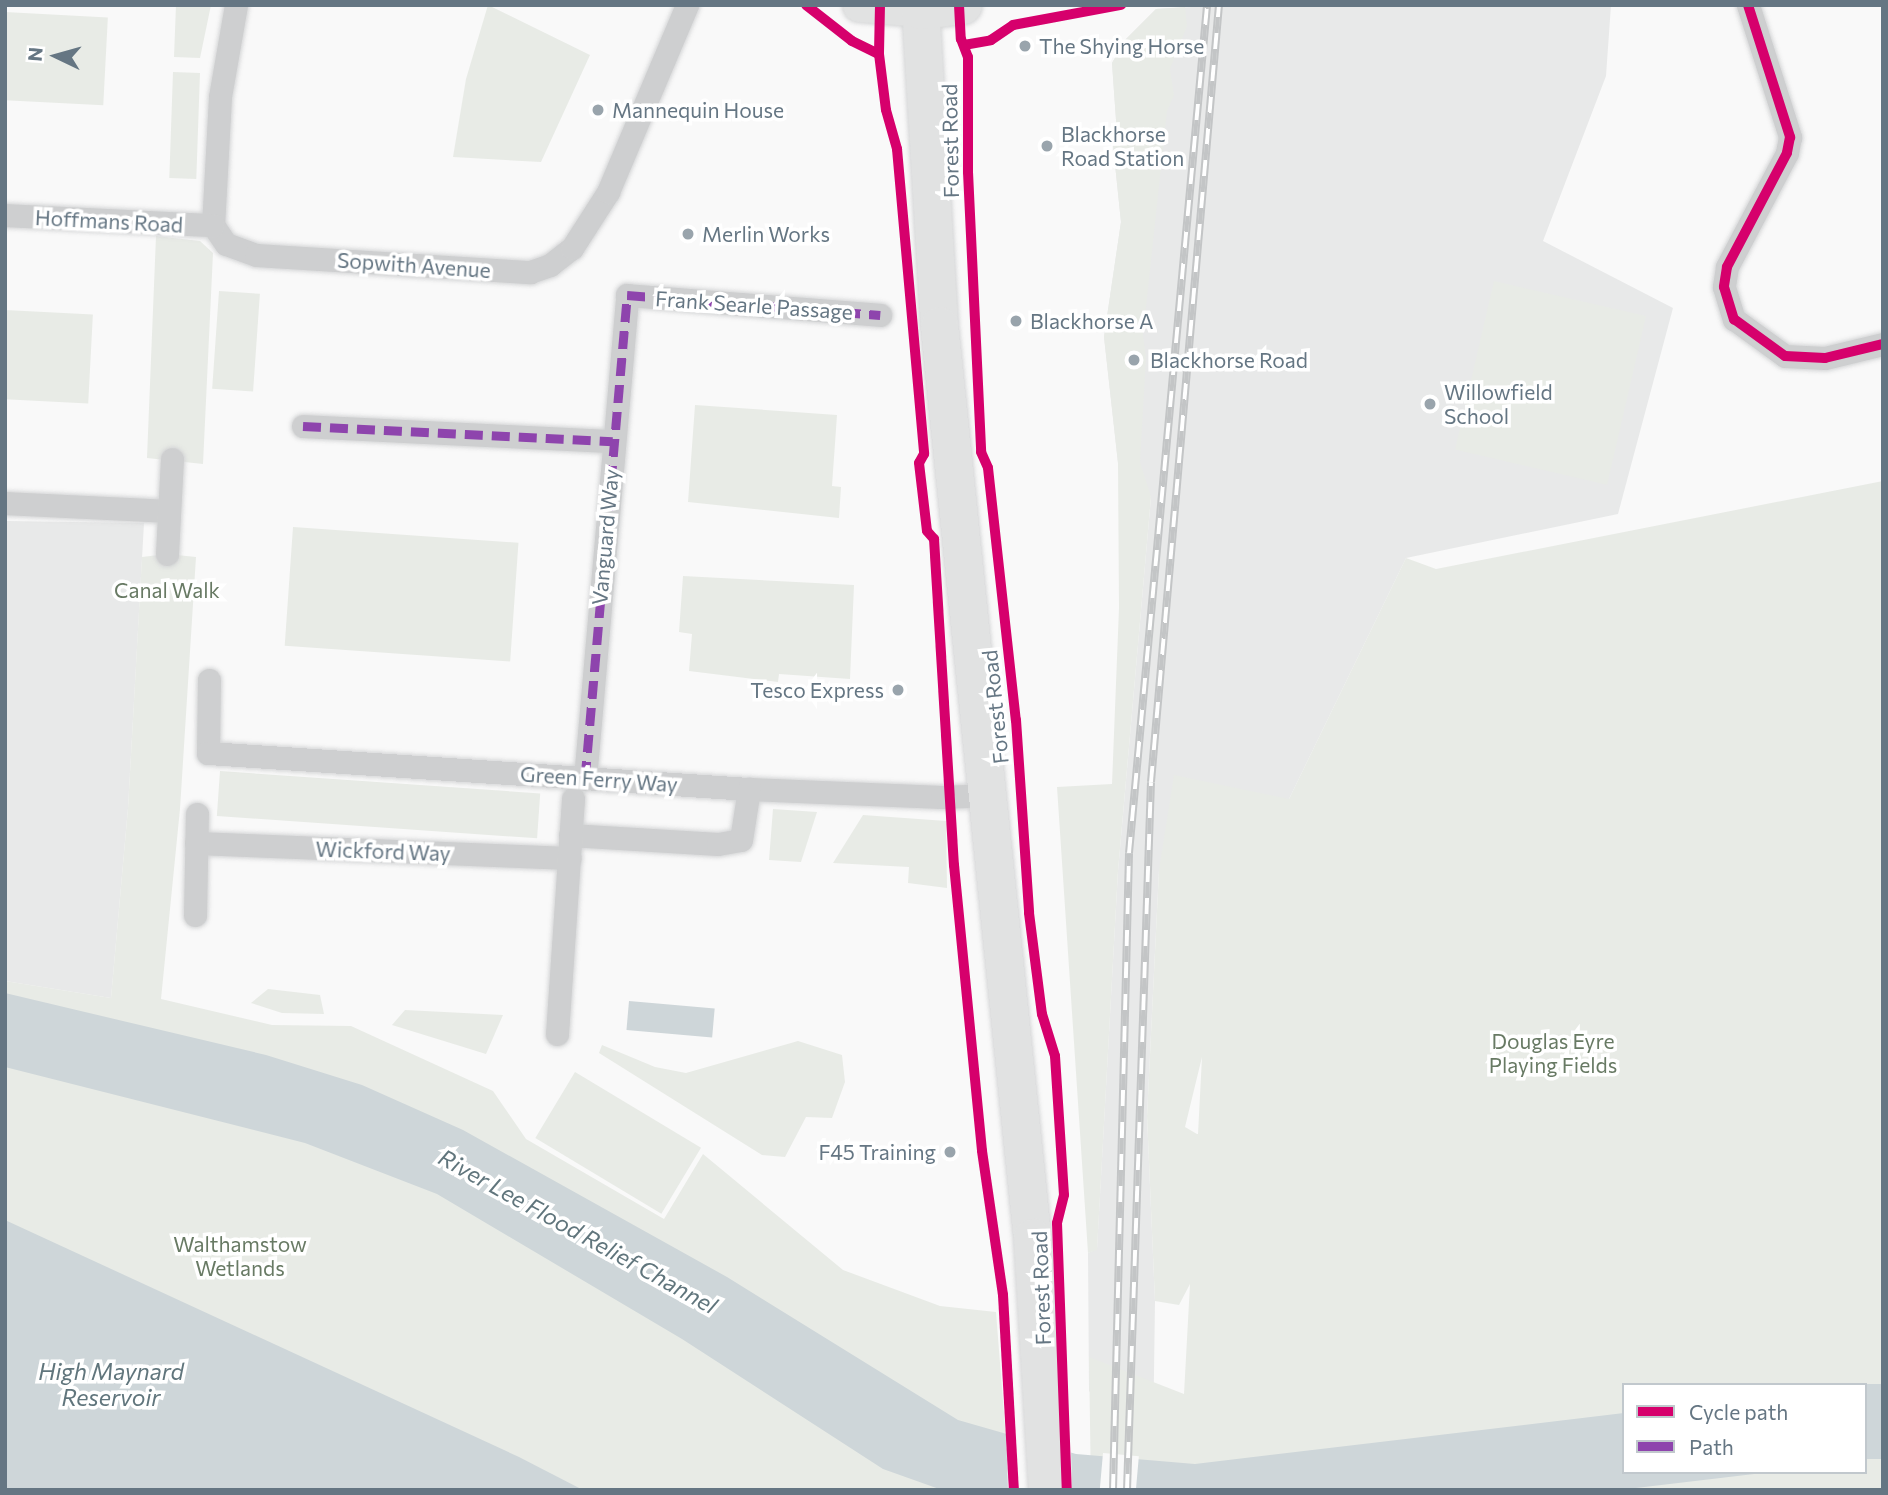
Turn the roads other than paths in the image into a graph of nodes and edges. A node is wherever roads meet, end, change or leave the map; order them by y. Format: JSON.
{"nodes":[{"id":1,"x":236,"y":5,"type":"edge"},
{"id":2,"x":687,"y":5,"type":"edge"},
{"id":3,"x":859,"y":5,"type":"edge"},
{"id":4,"x":963,"y":5,"type":"edge"},
{"id":5,"x":1748,"y":5,"type":"edge"},
{"id":6,"x":920,"y":8,"type":"edge"},
{"id":7,"x":5,"y":215,"type":"edge"},
{"id":8,"x":213,"y":225,"type":"junction"},
{"id":9,"x":627,"y":295,"type":"joint"},
{"id":10,"x":880,"y":315,"type":"dead end"},
{"id":11,"x":1883,"y":344,"type":"edge"},
{"id":12,"x":303,"y":426,"type":"dead end"},
{"id":13,"x":613,"y":440,"type":"junction"},
{"id":14,"x":172,"y":459,"type":"dead end"},
{"id":15,"x":5,"y":503,"type":"edge"},
{"id":16,"x":169,"y":511,"type":"junction"},
{"id":17,"x":167,"y":554,"type":"dead end"},
{"id":18,"x":209,"y":680,"type":"dead end"},
{"id":19,"x":585,"y":779,"type":"junction"},
{"id":20,"x":749,"y":789,"type":"junction"},
{"id":21,"x":990,"y":795,"type":"junction"},
{"id":22,"x":572,"y":799,"type":"dead end"},
{"id":23,"x":197,"y":814,"type":"dead end"},
{"id":24,"x":195,"y":843,"type":"junction"},
{"id":25,"x":570,"y":847,"type":"junction"},
{"id":26,"x":195,"y":915,"type":"dead end"},
{"id":27,"x":557,"y":1034,"type":"dead end"},
{"id":28,"x":1048,"y":1490,"type":"edge"}],
"edges":[{"from":1,"to":8,"type":"street"},
{"from":2,"to":8,"type":"street","name":"Sopwith Avenue"},
{"from":3,"to":6,"type":"main road"},
{"from":4,"to":6,"type":"main road"},
{"from":5,"to":11,"type":"street"},
{"from":6,"to":21,"type":"main road","name":"Forest Road"},
{"from":7,"to":8,"type":"street","name":"Hoffmans Road"},
{"from":9,"to":10,"type":"street","name":"Frank Searle Passage"},
{"from":9,"to":13,"type":"street","name":"Vanguard Way"},
{"from":12,"to":13,"type":"street"},
{"from":13,"to":19,"type":"street","name":"Vanguard Way"},
{"from":14,"to":16,"type":"street"},
{"from":15,"to":16,"type":"street"},
{"from":16,"to":17,"type":"street"},
{"from":18,"to":19,"type":"street","name":"Green Ferry Way"},
{"from":19,"to":20,"type":"street","name":"Green Ferry Way"},
{"from":20,"to":21,"type":"street","name":"Green Ferry Way"},
{"from":20,"to":25,"type":"street","name":"Wickford Way"},
{"from":21,"to":28,"type":"main road","name":"Forest Road"},
{"from":22,"to":25,"type":"street"},
{"from":23,"to":24,"type":"street"},
{"from":24,"to":25,"type":"street","name":"Wickford Way"},
{"from":24,"to":26,"type":"street"},
{"from":25,"to":27,"type":"street"}]}
